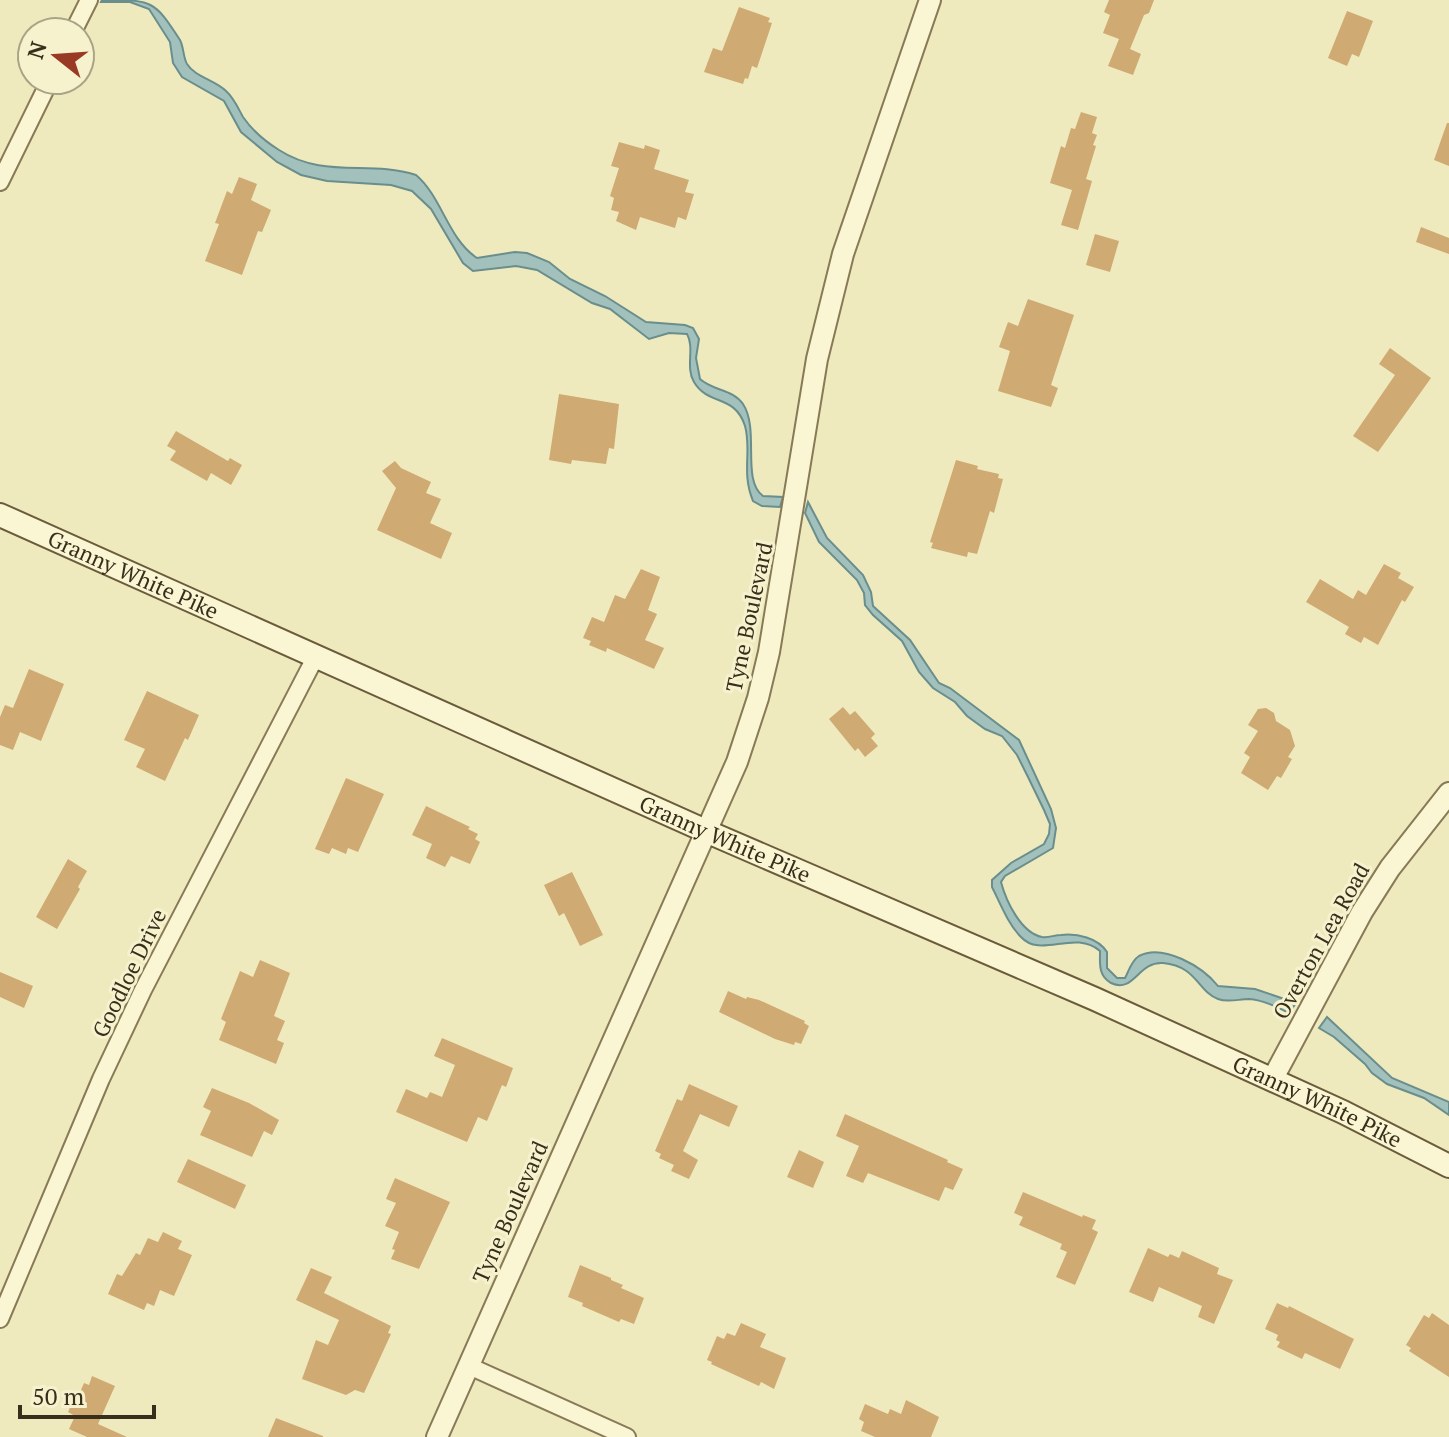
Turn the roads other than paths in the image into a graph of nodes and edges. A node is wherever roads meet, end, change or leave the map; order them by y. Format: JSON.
{"nodes":[{"id":1,"x":930,"y":0,"type":"edge"},
{"id":2,"x":42,"y":96,"type":"edge"},
{"id":3,"x":0,"y":182,"type":"edge"},
{"id":4,"x":0,"y":515,"type":"edge"},
{"id":5,"x":316,"y":656,"type":"junction"},
{"id":6,"x":1449,"y":793,"type":"edge"},
{"id":7,"x":708,"y":832,"type":"junction"},
{"id":8,"x":1272,"y":1080,"type":"junction"},
{"id":9,"x":1449,"y":1166,"type":"edge"},
{"id":10,"x":0,"y":1319,"type":"edge"},
{"id":11,"x":469,"y":1366,"type":"junction"},
{"id":12,"x":437,"y":1437,"type":"edge"},
{"id":13,"x":627,"y":1437,"type":"edge"}],
"edges":[{"from":1,"to":7,"type":"street","name":"Tyne Boulevard"},
{"from":2,"to":3,"type":"street"},
{"from":4,"to":5,"type":"main road","name":"Granny White Pike"},
{"from":5,"to":7,"type":"main road","name":"Granny White Pike"},
{"from":5,"to":10,"type":"street","name":"Goodloe Drive"},
{"from":6,"to":8,"type":"street","name":"Overton Lea Road"},
{"from":7,"to":8,"type":"main road","name":"Granny White Pike"},
{"from":7,"to":11,"type":"street","name":"Tyne Boulevard"},
{"from":8,"to":9,"type":"main road","name":"Granny White Pike"},
{"from":11,"to":12,"type":"street","name":"Tyne Boulevard"},
{"from":11,"to":13,"type":"street"}]}
